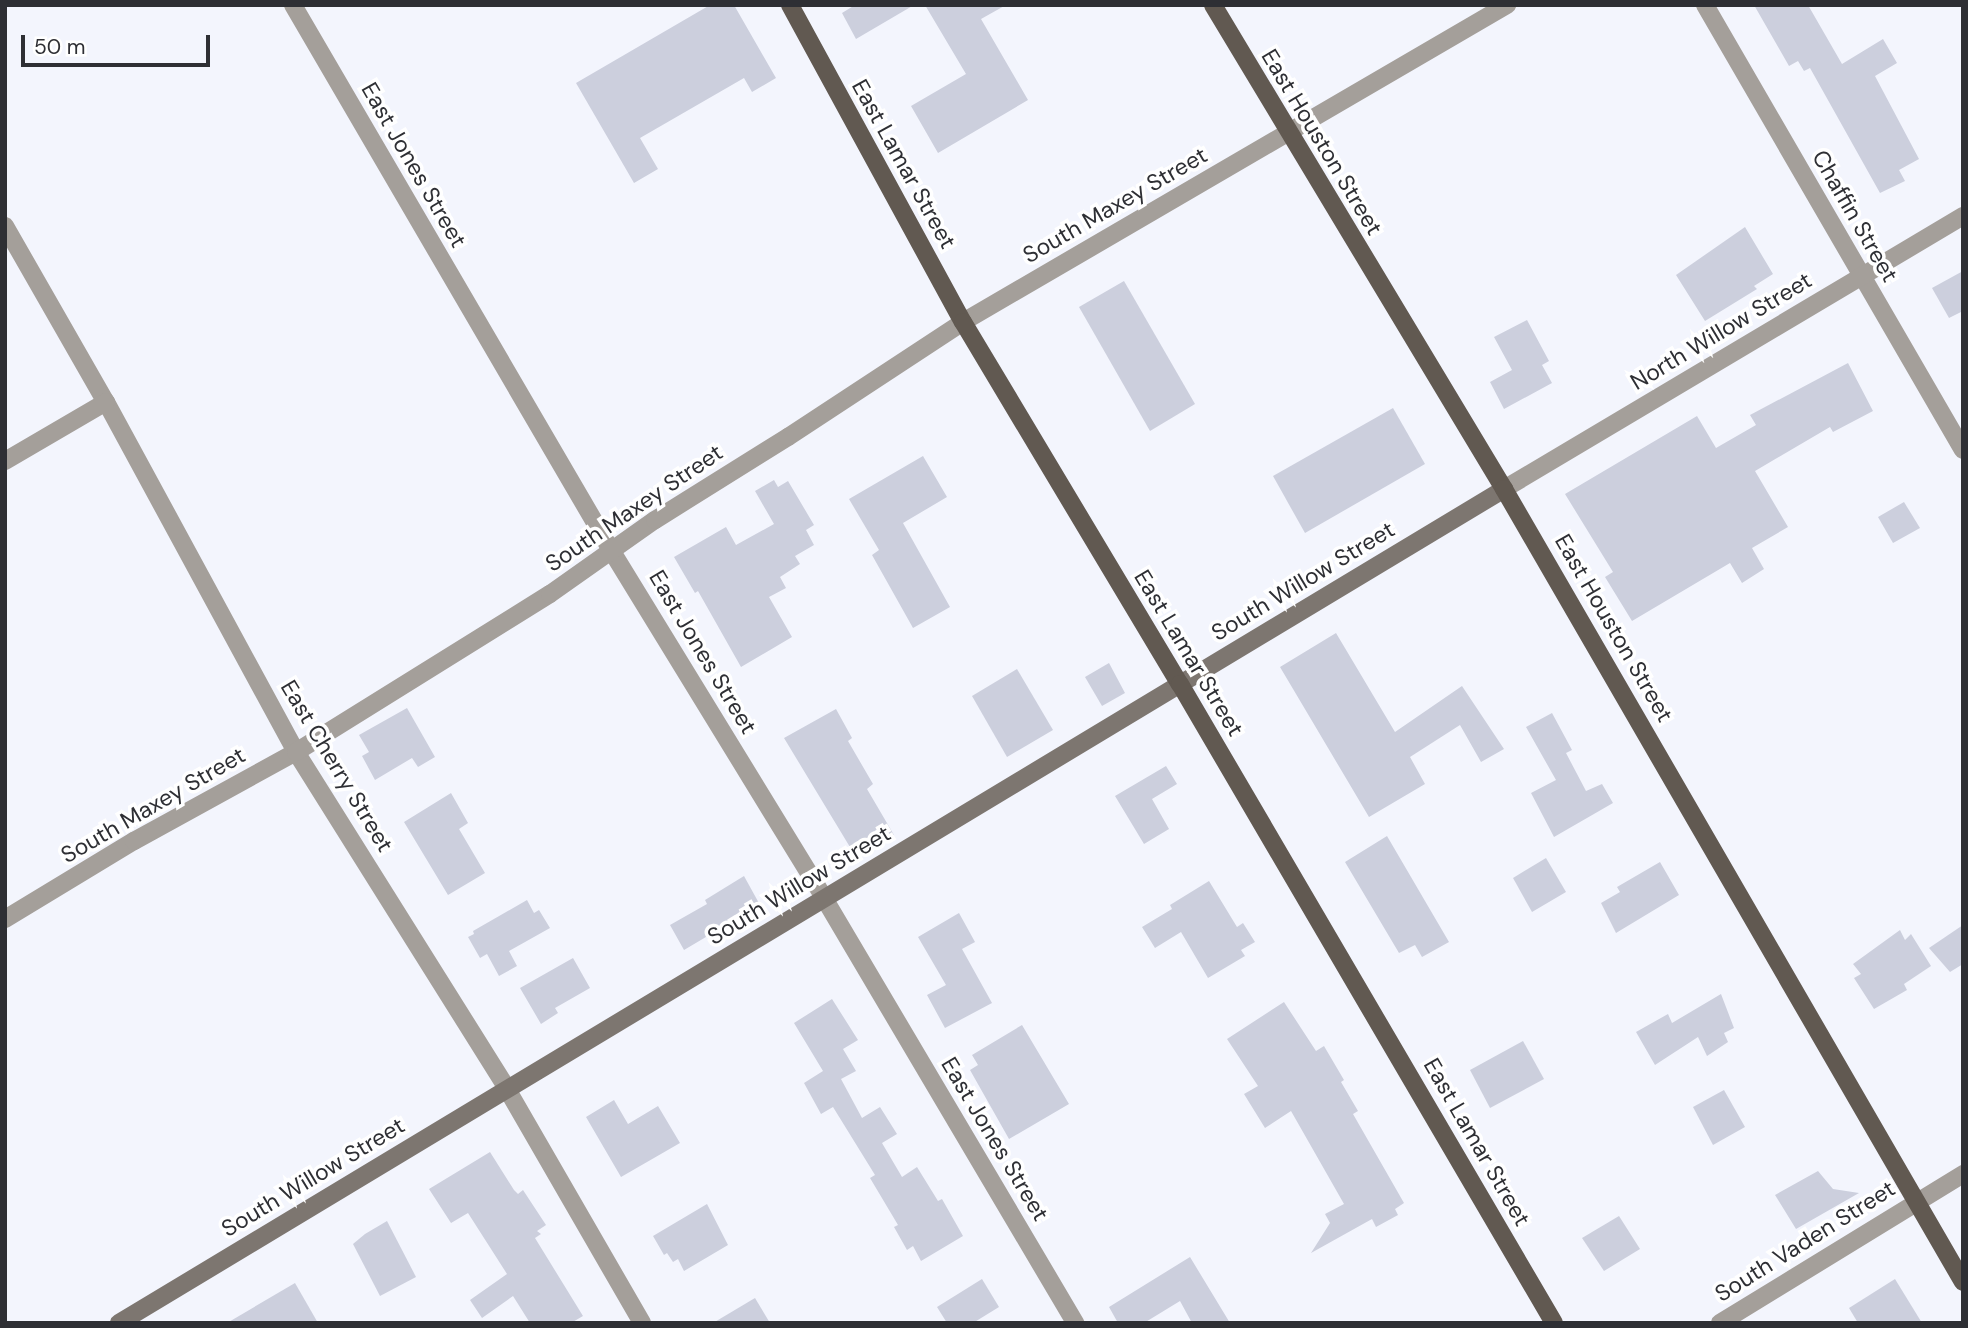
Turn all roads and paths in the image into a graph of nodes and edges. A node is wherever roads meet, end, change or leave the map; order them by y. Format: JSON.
{"nodes":[{"id":1,"x":293,"y":5,"type":"edge"},
{"id":2,"x":790,"y":5,"type":"edge"},
{"id":3,"x":1213,"y":5,"type":"edge"},
{"id":4,"x":1507,"y":5,"type":"edge"},
{"id":5,"x":1705,"y":5,"type":"edge"},
{"id":6,"x":1287,"y":133,"type":"junction"},
{"id":7,"x":1963,"y":216,"type":"edge"},
{"id":8,"x":5,"y":226,"type":"edge"},
{"id":9,"x":1861,"y":276,"type":"junction"},
{"id":10,"x":963,"y":323,"type":"junction"},
{"id":11,"x":106,"y":402,"type":"junction"},
{"id":12,"x":1963,"y":450,"type":"edge"},
{"id":13,"x":5,"y":461,"type":"edge"},
{"id":14,"x":1504,"y":489,"type":"junction"},
{"id":15,"x":611,"y":550,"type":"junction"},
{"id":16,"x":1180,"y":684,"type":"junction"},
{"id":17,"x":296,"y":752,"type":"junction"},
{"id":18,"x":824,"y":898,"type":"junction"},
{"id":19,"x":5,"y":919,"type":"edge"},
{"id":20,"x":507,"y":1089,"type":"junction"},
{"id":21,"x":1963,"y":1174,"type":"edge"},
{"id":22,"x":1916,"y":1200,"type":"junction"},
{"id":23,"x":1963,"y":1282,"type":"edge"},
{"id":24,"x":119,"y":1323,"type":"edge"},
{"id":25,"x":642,"y":1323,"type":"edge"},
{"id":26,"x":1075,"y":1323,"type":"edge"},
{"id":27,"x":1554,"y":1323,"type":"edge"},
{"id":28,"x":1720,"y":1323,"type":"edge"}],
"edges":[{"from":1,"to":15,"type":"street","name":"East Jones Street"},
{"from":2,"to":10,"type":"main road","name":"East Lamar Street"},
{"from":3,"to":6,"type":"main road","name":"East Houston Street"},
{"from":4,"to":6,"type":"street","name":"South Maxey Street"},
{"from":5,"to":9,"type":"street","name":"Chaffin Street"},
{"from":6,"to":10,"type":"street","name":"South Maxey Street"},
{"from":6,"to":14,"type":"main road","name":"East Houston Street"},
{"from":7,"to":9,"type":"street","name":"North Willow Street"},
{"from":8,"to":11,"type":"street","name":"East Cherry Street"},
{"from":9,"to":12,"type":"street","name":"Chaffin Street"},
{"from":9,"to":14,"type":"street","name":"North Willow Street"},
{"from":10,"to":15,"type":"street","name":"South Maxey Street"},
{"from":10,"to":16,"type":"main road","name":"East Lamar Street"},
{"from":11,"to":13,"type":"street"},
{"from":11,"to":17,"type":"street","name":"East Cherry Street"},
{"from":14,"to":16,"type":"street","name":"South Willow Street"},
{"from":14,"to":22,"type":"main road","name":"East Houston Street"},
{"from":15,"to":17,"type":"street","name":"South Maxey Street"},
{"from":15,"to":18,"type":"street","name":"East Jones Street"},
{"from":16,"to":18,"type":"street","name":"South Willow Street"},
{"from":16,"to":27,"type":"main road","name":"East Lamar Street"},
{"from":17,"to":19,"type":"street","name":"South Maxey Street"},
{"from":17,"to":20,"type":"street","name":"East Cherry Street"},
{"from":18,"to":20,"type":"street","name":"South Willow Street"},
{"from":18,"to":26,"type":"street","name":"East Jones Street"},
{"from":20,"to":24,"type":"street","name":"South Willow Street"},
{"from":20,"to":25,"type":"street","name":"East Cherry Street"},
{"from":21,"to":22,"type":"street","name":"South Vaden Street"},
{"from":22,"to":23,"type":"main road","name":"East Houston Street"},
{"from":22,"to":28,"type":"street","name":"South Vaden Street"}]}
